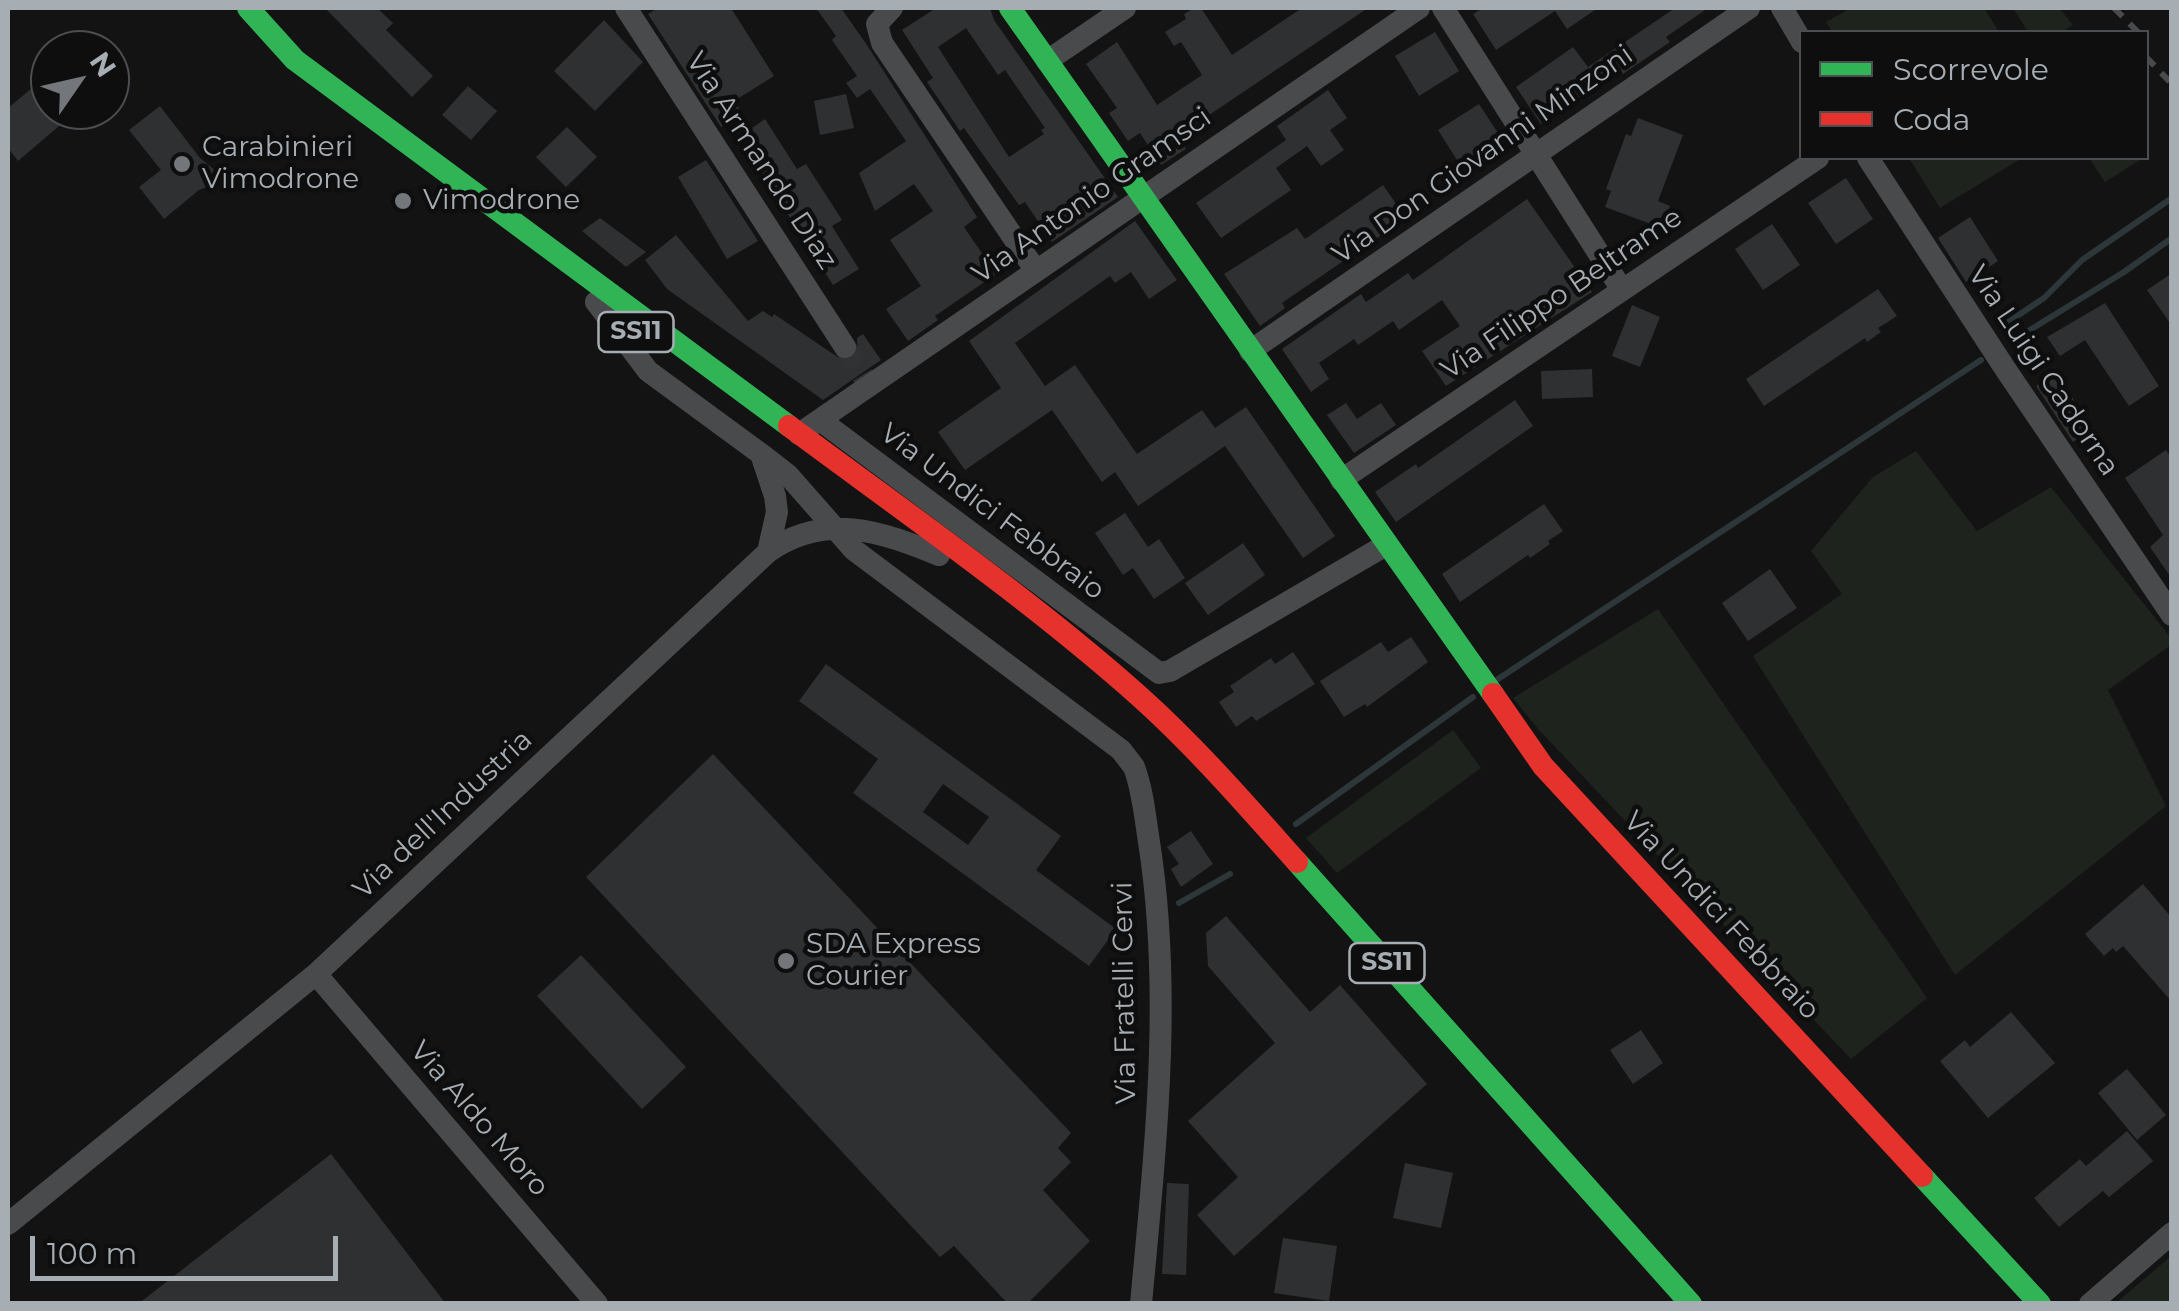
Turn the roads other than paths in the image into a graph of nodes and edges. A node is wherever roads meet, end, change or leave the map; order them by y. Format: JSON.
{"nodes":[{"id":1,"x":259,"y":8,"type":"edge"},
{"id":2,"x":626,"y":8,"type":"edge"},
{"id":3,"x":892,"y":8,"type":"edge"},
{"id":4,"x":1010,"y":8,"type":"edge"},
{"id":5,"x":1126,"y":8,"type":"edge"},
{"id":6,"x":1419,"y":8,"type":"edge"},
{"id":7,"x":1443,"y":8,"type":"edge"},
{"id":8,"x":1749,"y":8,"type":"edge"},
{"id":9,"x":1782,"y":8,"type":"edge"},
{"id":10,"x":237,"y":12,"type":"edge"},
{"id":11,"x":1799,"y":37,"type":"edge"},
{"id":12,"x":287,"y":53,"type":"junction"},
{"id":13,"x":1047,"y":61,"type":"junction"},
{"id":14,"x":1536,"y":154,"type":"junction"},
{"id":15,"x":1815,"y":160,"type":"edge"},
{"id":16,"x":1869,"y":160,"type":"edge"},
{"id":17,"x":1142,"y":198,"type":"junction"},
{"id":18,"x":1036,"y":272,"type":"junction"},
{"id":19,"x":1622,"y":290,"type":"junction"},
{"id":20,"x":596,"y":302,"type":"junction"},
{"id":21,"x":845,"y":347,"type":"tunnel mouth"},
{"id":22,"x":1250,"y":352,"type":"junction"},
{"id":23,"x":820,"y":420,"type":"junction"},
{"id":24,"x":799,"y":434,"type":"junction"},
{"id":25,"x":760,"y":454,"type":"junction"},
{"id":26,"x":1340,"y":480,"type":"junction"},
{"id":27,"x":833,"y":529,"type":"junction"},
{"id":28,"x":1386,"y":545,"type":"junction"},
{"id":29,"x":768,"y":552,"type":"junction"},
{"id":30,"x":939,"y":555,"type":"junction"},
{"id":31,"x":2172,"y":614,"type":"edge"},
{"id":32,"x":1068,"y":638,"type":"junction"},
{"id":33,"x":316,"y":974,"type":"junction"},
{"id":34,"x":12,"y":1213,"type":"edge"},
{"id":35,"x":2172,"y":1234,"type":"edge"},
{"id":36,"x":597,"y":1304,"type":"edge"},
{"id":37,"x":1142,"y":1304,"type":"edge"},
{"id":38,"x":1691,"y":1304,"type":"edge"},
{"id":39,"x":2040,"y":1304,"type":"edge"},
{"id":40,"x":2090,"y":1304,"type":"edge"}],
"edges":[{"from":1,"to":12,"type":"street"},
{"from":2,"to":21,"type":"street","name":"Via Armando Diaz"},
{"from":3,"to":18,"type":"street"},
{"from":4,"to":13,"type":"main road","name":"Via Undici Febbraio"},
{"from":5,"to":13,"type":"street"},
{"from":6,"to":17,"type":"street","name":"Via Antonio Gramsci"},
{"from":7,"to":14,"type":"street"},
{"from":8,"to":14,"type":"street","name":"Via Don Giovanni Minzoni"},
{"from":9,"to":11,"type":"street"},
{"from":10,"to":12,"type":"main road","number":"SS11"},
{"from":10,"to":20,"type":"main road","number":"SS11"},
{"from":12,"to":24,"type":"main road","number":"SS11"},
{"from":13,"to":17,"type":"main road","name":"Via Undici Febbraio"},
{"from":14,"to":19,"type":"street"},
{"from":14,"to":22,"type":"street","name":"Via Don Giovanni Minzoni"},
{"from":15,"to":19,"type":"street","name":"Via Filippo Beltrame"},
{"from":16,"to":31,"type":"street","name":"Via Luigi Cadorna"},
{"from":17,"to":18,"type":"street","name":"Via Antonio Gramsci"},
{"from":17,"to":22,"type":"main road","name":"Via Undici Febbraio"},
{"from":18,"to":23,"type":"street","name":"Via Antonio Gramsci"},
{"from":19,"to":26,"type":"street","name":"Via Filippo Beltrame"},
{"from":20,"to":25,"type":"street","name":"Via Fratelli Cervi"},
{"from":20,"to":30,"type":"main road","number":"SS11"},
{"from":22,"to":26,"type":"main road","name":"Via Undici Febbraio"},
{"from":23,"to":24,"type":"street","name":"Via Antonio Gramsci"},
{"from":23,"to":28,"type":"street","name":"Via Undici Febbraio"},
{"from":24,"to":32,"type":"main road","number":"SS11"},
{"from":25,"to":27,"type":"street","name":"Via Fratelli Cervi"},
{"from":25,"to":29,"type":"street"},
{"from":26,"to":28,"type":"main road","name":"Via Undici Febbraio"},
{"from":27,"to":29,"type":"street","name":"Via dell'Industria"},
{"from":27,"to":30,"type":"street","name":"Via dell'Industria"},
{"from":27,"to":37,"type":"street","name":"Via Fratelli Cervi"},
{"from":28,"to":39,"type":"main road","name":"Via Undici Febbraio"},
{"from":29,"to":33,"type":"street","name":"Via dell'Industria"},
{"from":30,"to":32,"type":"main road","number":"SS11"},
{"from":32,"to":38,"type":"main road","number":"SS11"},
{"from":33,"to":34,"type":"street","name":"Via dell'Industria"},
{"from":33,"to":36,"type":"street","name":"Via Aldo Moro"},
{"from":35,"to":40,"type":"street"}]}
